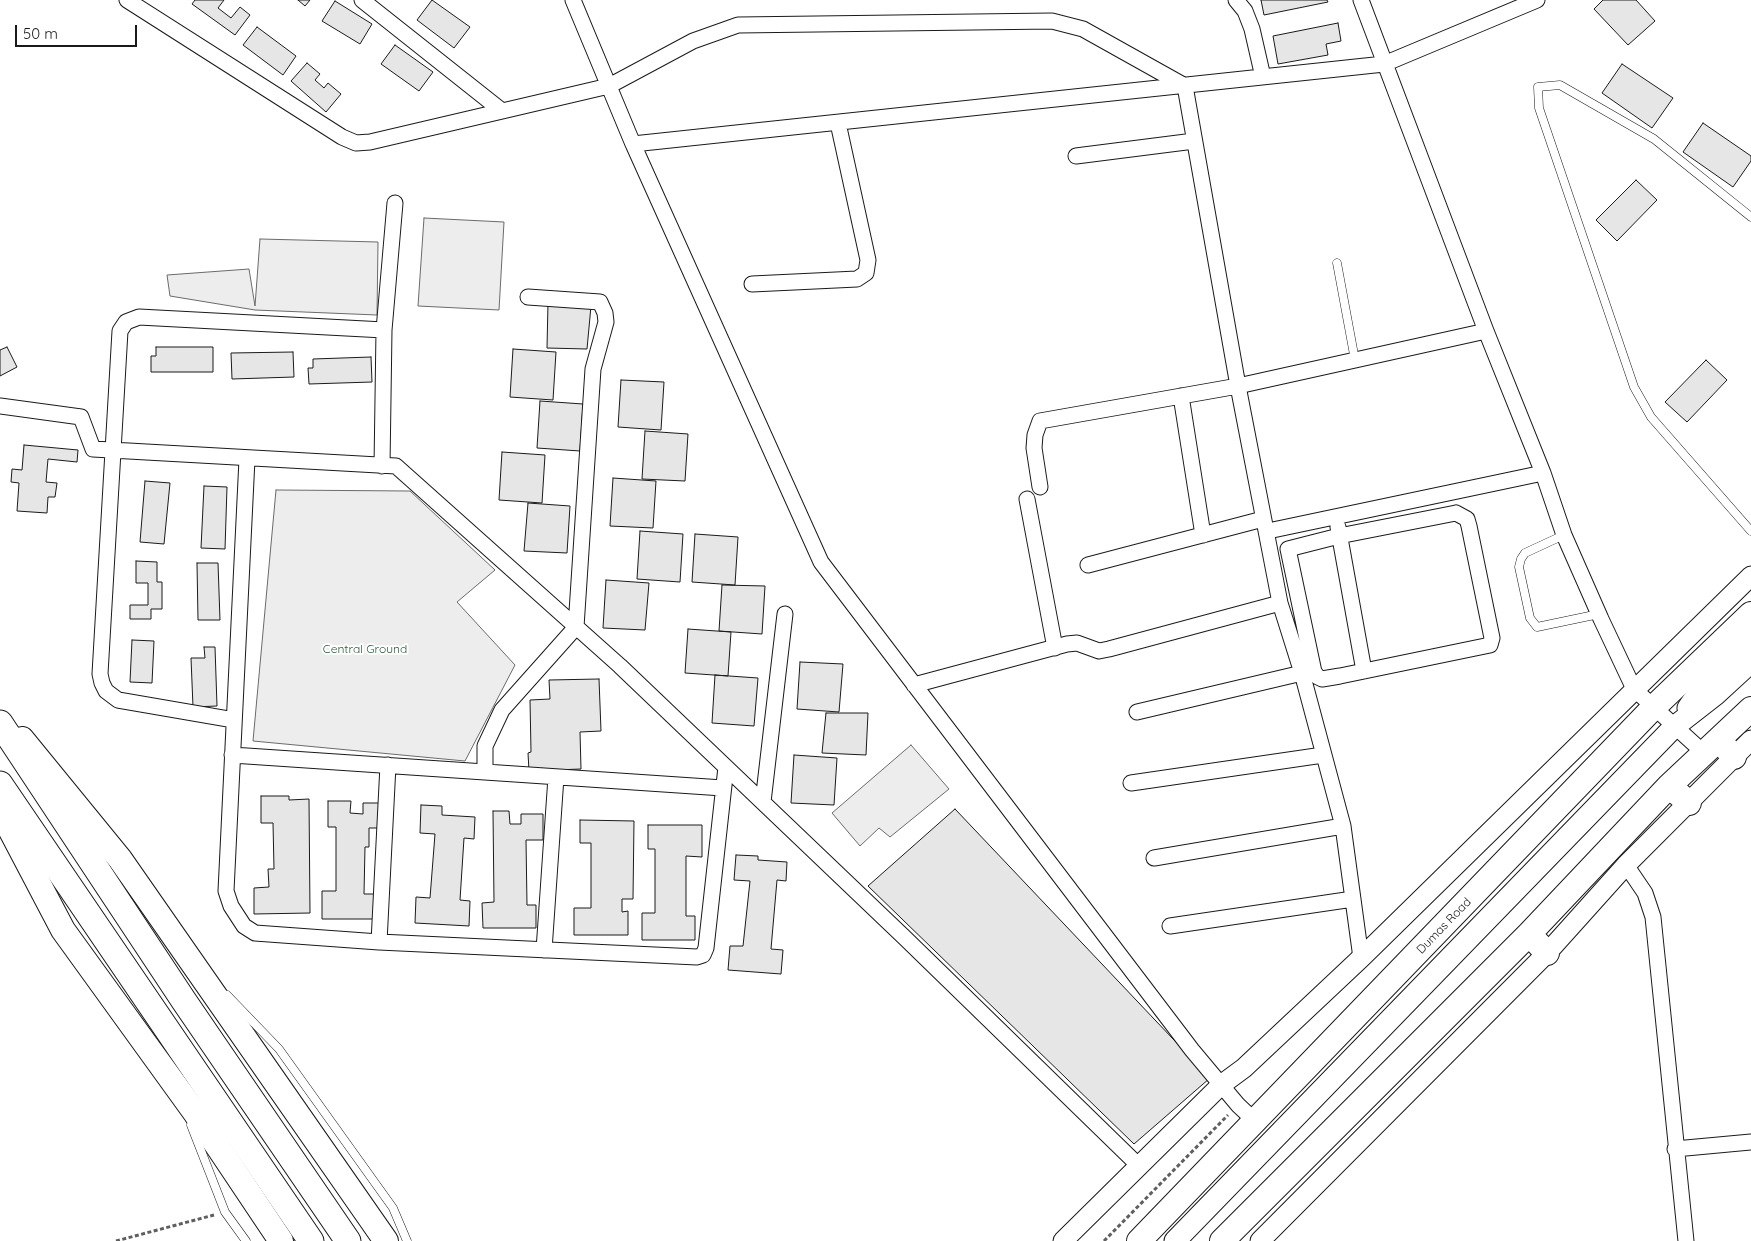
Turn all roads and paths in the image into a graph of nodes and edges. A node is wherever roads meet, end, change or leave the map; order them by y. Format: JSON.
{"nodes":[{"id":1,"x":127,"y":0,"type":"edge"},
{"id":2,"x":362,"y":0,"type":"edge"},
{"id":3,"x":572,"y":0,"type":"edge"},
{"id":4,"x":1236,"y":0,"type":"edge"},
{"id":5,"x":1361,"y":0,"type":"edge"},
{"id":6,"x":1537,"y":0,"type":"edge"},
{"id":7,"x":1384,"y":64,"type":"junction"},
{"id":8,"x":1264,"y":77,"type":"junction"},
{"id":9,"x":609,"y":86,"type":"junction"},
{"id":10,"x":1185,"y":86,"type":"junction"},
{"id":11,"x":502,"y":111,"type":"junction"},
{"id":12,"x":838,"y":123,"type":"junction"},
{"id":13,"x":1194,"y":141,"type":"junction"},
{"id":14,"x":633,"y":144,"type":"junction"},
{"id":15,"x":1076,"y":156,"type":"dead end"},
{"id":16,"x":396,"y":204,"type":"dead end"},
{"id":17,"x":1751,"y":217,"type":"edge"},
{"id":18,"x":1337,"y":264,"type":"dead end"},
{"id":19,"x":752,"y":284,"type":"dead end"},
{"id":20,"x":528,"y":297,"type":"dead end"},
{"id":21,"x":384,"y":330,"type":"junction"},
{"id":22,"x":1486,"y":331,"type":"junction"},
{"id":23,"x":1355,"y":360,"type":"junction"},
{"id":24,"x":1238,"y":386,"type":"junction"},
{"id":25,"x":1181,"y":396,"type":"junction"},
{"id":26,"x":0,"y":406,"type":"edge"},
{"id":27,"x":113,"y":450,"type":"junction"},
{"id":28,"x":247,"y":459,"type":"junction"},
{"id":29,"x":382,"y":466,"type":"junction"},
{"id":30,"x":1543,"y":473,"type":"junction"},
{"id":31,"x":1040,"y":487,"type":"dead end"},
{"id":32,"x":1457,"y":491,"type":"junction"},
{"id":33,"x":1027,"y":499,"type":"dead end"},
{"id":34,"x":1462,"y":515,"type":"junction"},
{"id":35,"x":1336,"y":517,"type":"junction"},
{"id":36,"x":1265,"y":525,"type":"junction"},
{"id":37,"x":1751,"y":530,"type":"edge"},
{"id":38,"x":1203,"y":535,"type":"junction"},
{"id":39,"x":1564,"y":535,"type":"junction"},
{"id":40,"x":1339,"y":536,"type":"junction"},
{"id":41,"x":1088,"y":565,"type":"dead end"},
{"id":42,"x":1751,"y":576,"type":"edge"},
{"id":43,"x":1280,"y":603,"type":"junction"},
{"id":44,"x":784,"y":614,"type":"dead end"},
{"id":45,"x":1599,"y":614,"type":"junction"},
{"id":46,"x":1751,"y":614,"type":"edge"},
{"id":47,"x":576,"y":627,"type":"junction"},
{"id":48,"x":1751,"y":640,"type":"edge"},
{"id":49,"x":1055,"y":648,"type":"junction"},
{"id":50,"x":1751,"y":662,"type":"edge"},
{"id":51,"x":1364,"y":671,"type":"junction"},
{"id":52,"x":1302,"y":673,"type":"junction"},
{"id":53,"x":914,"y":685,"type":"junction"},
{"id":54,"x":1634,"y":689,"type":"junction"},
{"id":55,"x":1653,"y":708,"type":"junction"},
{"id":56,"x":1751,"y":709,"type":"edge"},
{"id":57,"x":1137,"y":712,"type":"dead end"},
{"id":58,"x":0,"y":713,"type":"edge"},
{"id":59,"x":234,"y":720,"type":"junction"},
{"id":60,"x":0,"y":723,"type":"edge"},
{"id":61,"x":1674,"y":727,"type":"junction"},
{"id":62,"x":1751,"y":740,"type":"edge"},
{"id":63,"x":1719,"y":750,"type":"junction"},
{"id":64,"x":232,"y":755,"type":"junction"},
{"id":65,"x":1323,"y":755,"type":"junction"},
{"id":66,"x":388,"y":765,"type":"junction"},
{"id":67,"x":726,"y":767,"type":"junction"},
{"id":68,"x":485,"y":772,"type":"junction"},
{"id":69,"x":556,"y":777,"type":"junction"},
{"id":70,"x":0,"y":784,"type":"edge"},
{"id":71,"x":1131,"y":784,"type":"dead end"},
{"id":72,"x":1669,"y":786,"type":"junction"},
{"id":73,"x":722,"y":788,"type":"junction"},
{"id":74,"x":762,"y":802,"type":"junction"},
{"id":75,"x":1689,"y":803,"type":"junction"},
{"id":76,"x":0,"y":810,"type":"edge"},
{"id":77,"x":1343,"y":826,"type":"junction"},
{"id":78,"x":1154,"y":858,"type":"dead end"},
{"id":79,"x":1626,"y":865,"type":"junction"},
{"id":80,"x":1354,"y":899,"type":"junction"},
{"id":81,"x":1170,"y":926,"type":"dead end"},
{"id":82,"x":1529,"y":934,"type":"junction"},
{"id":83,"x":379,"y":942,"type":"junction"},
{"id":84,"x":544,"y":950,"type":"junction"},
{"id":85,"x":184,"y":953,"type":"junction"},
{"id":86,"x":1547,"y":953,"type":"junction"},
{"id":87,"x":1361,"y":958,"type":"junction"},
{"id":88,"x":1221,"y":1085,"type":"junction"},
{"id":89,"x":177,"y":1088,"type":"junction"},
{"id":90,"x":1221,"y":1122,"type":"dead end"},
{"id":91,"x":1256,"y":1122,"type":"junction"},
{"id":92,"x":1751,"y":1142,"type":"edge"},
{"id":93,"x":1675,"y":1149,"type":"junction"},
{"id":94,"x":1138,"y":1165,"type":"junction"},
{"id":95,"x":225,"y":1212,"type":"junction"},
{"id":96,"x":116,"y":1241,"type":"edge"},
{"id":97,"x":246,"y":1241,"type":"edge"},
{"id":98,"x":281,"y":1241,"type":"edge"},
{"id":99,"x":311,"y":1241,"type":"edge"},
{"id":100,"x":348,"y":1241,"type":"edge"},
{"id":101,"x":386,"y":1241,"type":"edge"},
{"id":102,"x":407,"y":1241,"type":"edge"},
{"id":103,"x":1063,"y":1241,"type":"edge"},
{"id":104,"x":1104,"y":1241,"type":"edge"},
{"id":105,"x":1139,"y":1241,"type":"edge"},
{"id":106,"x":1175,"y":1241,"type":"edge"},
{"id":107,"x":1222,"y":1241,"type":"edge"},
{"id":108,"x":1260,"y":1241,"type":"edge"},
{"id":109,"x":1686,"y":1241,"type":"edge"}],
"edges":[{"from":1,"to":11,"type":"street"},
{"from":2,"to":11,"type":"street"},
{"from":3,"to":9,"type":"street"},
{"from":4,"to":8,"type":"street"},
{"from":5,"to":7,"type":"street"},
{"from":6,"to":7,"type":"street"},
{"from":7,"to":8,"type":"street"},
{"from":7,"to":22,"type":"street"},
{"from":8,"to":10,"type":"street"},
{"from":9,"to":10,"type":"street"},
{"from":9,"to":11,"type":"street"},
{"from":9,"to":14,"type":"street"},
{"from":10,"to":12,"type":"street"},
{"from":10,"to":13,"type":"street"},
{"from":12,"to":14,"type":"street"},
{"from":12,"to":19,"type":"street"},
{"from":13,"to":15,"type":"street"},
{"from":13,"to":24,"type":"street"},
{"from":14,"to":53,"type":"street"},
{"from":16,"to":21,"type":"street"},
{"from":17,"to":37,"type":"lane"},
{"from":18,"to":23,"type":"lane"},
{"from":20,"to":47,"type":"street"},
{"from":21,"to":27,"type":"street"},
{"from":21,"to":29,"type":"street"},
{"from":22,"to":23,"type":"street"},
{"from":22,"to":30,"type":"street"},
{"from":23,"to":24,"type":"street"},
{"from":24,"to":25,"type":"street"},
{"from":24,"to":36,"type":"street"},
{"from":25,"to":31,"type":"street"},
{"from":25,"to":38,"type":"street"},
{"from":26,"to":27,"type":"street"},
{"from":27,"to":28,"type":"street"},
{"from":27,"to":59,"type":"street"},
{"from":28,"to":29,"type":"street"},
{"from":28,"to":59,"type":"street"},
{"from":29,"to":47,"type":"street"},
{"from":30,"to":32,"type":"street"},
{"from":30,"to":39,"type":"street"},
{"from":32,"to":34,"type":"street"},
{"from":32,"to":35,"type":"street"},
{"from":33,"to":49,"type":"street"},
{"from":34,"to":40,"type":"street"},
{"from":34,"to":51,"type":"street"},
{"from":35,"to":36,"type":"street"},
{"from":35,"to":40,"type":"street"},
{"from":36,"to":38,"type":"street"},
{"from":36,"to":43,"type":"street"},
{"from":38,"to":41,"type":"street"},
{"from":39,"to":45,"type":"street"},
{"from":39,"to":45,"type":"lane"},
{"from":40,"to":51,"type":"street"},
{"from":40,"to":51,"type":"street"},
{"from":42,"to":54,"type":"street"},
{"from":43,"to":49,"type":"street"},
{"from":43,"to":52,"type":"street"},
{"from":44,"to":74,"type":"street"},
{"from":45,"to":54,"type":"street"},
{"from":46,"to":55,"type":"main road","name":"Dumas Road"},
{"from":47,"to":67,"type":"street"},
{"from":47,"to":68,"type":"street"},
{"from":48,"to":61,"type":"main road"},
{"from":49,"to":53,"type":"street"},
{"from":50,"to":61,"type":"main road"},
{"from":52,"to":57,"type":"street"},
{"from":52,"to":65,"type":"street"},
{"from":53,"to":88,"type":"street"},
{"from":54,"to":55,"type":"street"},
{"from":54,"to":87,"type":"street"},
{"from":55,"to":61,"type":"street"},
{"from":55,"to":91,"type":"main road","name":"Dumas Road"},
{"from":56,"to":63,"type":"main road"},
{"from":58,"to":85,"type":"main road"},
{"from":59,"to":64,"type":"street"},
{"from":60,"to":100,"type":"highway"},
{"from":61,"to":63,"type":"street"},
{"from":61,"to":106,"type":"main road"},
{"from":62,"to":63,"type":"street"},
{"from":63,"to":72,"type":"main road"},
{"from":63,"to":75,"type":"street"},
{"from":64,"to":66,"type":"street"},
{"from":64,"to":83,"type":"street"},
{"from":65,"to":71,"type":"street"},
{"from":65,"to":77,"type":"street"},
{"from":66,"to":68,"type":"street"},
{"from":66,"to":83,"type":"street"},
{"from":67,"to":73,"type":"street"},
{"from":67,"to":74,"type":"street"},
{"from":68,"to":69,"type":"street"},
{"from":69,"to":73,"type":"street"},
{"from":69,"to":84,"type":"street"},
{"from":70,"to":99,"type":"highway"},
{"from":72,"to":75,"type":"main road"},
{"from":72,"to":82,"type":"main road"},
{"from":73,"to":84,"type":"street"},
{"from":74,"to":94,"type":"street"},
{"from":75,"to":79,"type":"street"},
{"from":76,"to":89,"type":"main road"},
{"from":77,"to":78,"type":"street"},
{"from":77,"to":80,"type":"street"},
{"from":79,"to":86,"type":"street"},
{"from":79,"to":93,"type":"street"},
{"from":80,"to":81,"type":"street"},
{"from":80,"to":87,"type":"street"},
{"from":82,"to":86,"type":"main road"},
{"from":82,"to":107,"type":"main road"},
{"from":83,"to":84,"type":"street"},
{"from":85,"to":101,"type":"main road"},
{"from":85,"to":102,"type":"lane"},
{"from":86,"to":108,"type":"street"},
{"from":87,"to":88,"type":"street"},
{"from":88,"to":91,"type":"street"},
{"from":88,"to":94,"type":"street"},
{"from":89,"to":95,"type":"lane"},
{"from":89,"to":98,"type":"main road"},
{"from":90,"to":104,"type":"path"},
{"from":91,"to":105,"type":"main road","name":"Dumas Road"},
{"from":92,"to":93,"type":"street"},
{"from":93,"to":109,"type":"street"},
{"from":94,"to":103,"type":"street"},
{"from":95,"to":96,"type":"path"},
{"from":95,"to":97,"type":"lane"}]}
